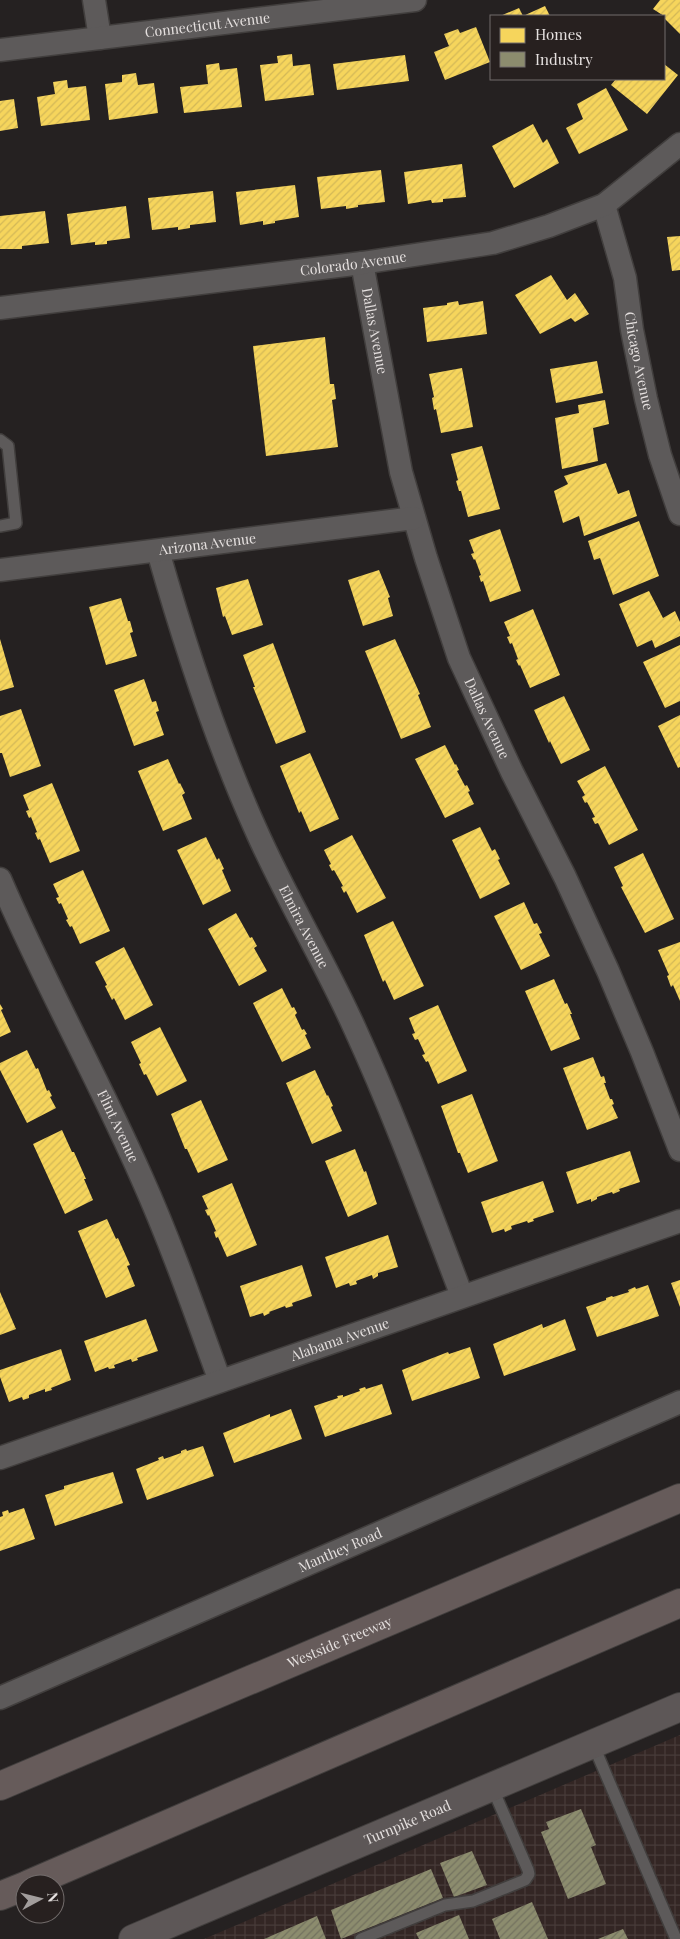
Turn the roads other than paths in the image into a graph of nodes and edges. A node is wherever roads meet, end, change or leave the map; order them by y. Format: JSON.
{"nodes":[{"id":1,"x":94,"y":0,"type":"edge"},
{"id":2,"x":415,"y":0,"type":"edge"},
{"id":3,"x":340,"y":4,"type":"edge"},
{"id":4,"x":100,"y":38,"type":"junction"},
{"id":5,"x":0,"y":50,"type":"edge"},
{"id":6,"x":680,"y":144,"type":"edge"},
{"id":7,"x":604,"y":205,"type":"junction"},
{"id":8,"x":362,"y":263,"type":"junction"},
{"id":9,"x":0,"y":308,"type":"edge"},
{"id":10,"x":0,"y":440,"type":"edge"},
{"id":11,"x":680,"y":514,"type":"edge"},
{"id":12,"x":414,"y":518,"type":"junction"},
{"id":13,"x":0,"y":526,"type":"edge"},
{"id":14,"x":158,"y":551,"type":"junction"},
{"id":15,"x":0,"y":570,"type":"edge"},
{"id":16,"x":0,"y":879,"type":"edge"},
{"id":17,"x":680,"y":1150,"type":"edge"},
{"id":18,"x":680,"y":1221,"type":"edge"},
{"id":19,"x":462,"y":1296,"type":"junction"},
{"id":20,"x":220,"y":1381,"type":"junction"},
{"id":21,"x":680,"y":1402,"type":"edge"},
{"id":22,"x":0,"y":1458,"type":"edge"},
{"id":23,"x":680,"y":1498,"type":"edge"},
{"id":24,"x":680,"y":1603,"type":"edge"},
{"id":25,"x":0,"y":1698,"type":"edge"},
{"id":26,"x":680,"y":1707,"type":"edge"},
{"id":27,"x":593,"y":1744,"type":"junction"},
{"id":28,"x":0,"y":1786,"type":"edge"},
{"id":29,"x":492,"y":1787,"type":"junction"},
{"id":30,"x":51,"y":1874,"type":"edge"},
{"id":31,"x":15,"y":1890,"type":"edge"},
{"id":32,"x":0,"y":1896,"type":"edge"},
{"id":33,"x":133,"y":1939,"type":"edge"},
{"id":34,"x":361,"y":1939,"type":"edge"},
{"id":35,"x":676,"y":1939,"type":"edge"}],
"edges":[{"from":1,"to":4,"type":"street"},
{"from":2,"to":3,"type":"street","name":"Connecticut Avenue"},
{"from":3,"to":4,"type":"street","name":"Connecticut Avenue"},
{"from":4,"to":5,"type":"street","name":"Connecticut Avenue"},
{"from":6,"to":7,"type":"street","name":"Colorado Avenue"},
{"from":7,"to":8,"type":"street","name":"Colorado Avenue"},
{"from":7,"to":11,"type":"street","name":"Chicago Avenue"},
{"from":8,"to":9,"type":"street","name":"Colorado Avenue"},
{"from":8,"to":12,"type":"street","name":"Dallas Avenue"},
{"from":10,"to":13,"type":"lane"},
{"from":12,"to":14,"type":"street","name":"Arizona Avenue"},
{"from":12,"to":17,"type":"street","name":"Dallas Avenue"},
{"from":14,"to":15,"type":"street","name":"Arizona Avenue"},
{"from":14,"to":19,"type":"street","name":"Elmira Avenue"},
{"from":16,"to":20,"type":"street","name":"Flint Avenue"},
{"from":18,"to":19,"type":"street","name":"Alabama Avenue"},
{"from":19,"to":20,"type":"street","name":"Alabama Avenue"},
{"from":20,"to":22,"type":"street","name":"Alabama Avenue"},
{"from":21,"to":25,"type":"street","name":"Manthey Road"},
{"from":23,"to":28,"type":"highway","name":"Westside Freeway"},
{"from":24,"to":30,"type":"highway"},
{"from":26,"to":27,"type":"street","name":"Turnpike Road"},
{"from":27,"to":29,"type":"street","name":"Turnpike Road"},
{"from":27,"to":35,"type":"lane"},
{"from":29,"to":33,"type":"street","name":"Turnpike Road"},
{"from":29,"to":34,"type":"lane"},
{"from":31,"to":32,"type":"highway"}]}
